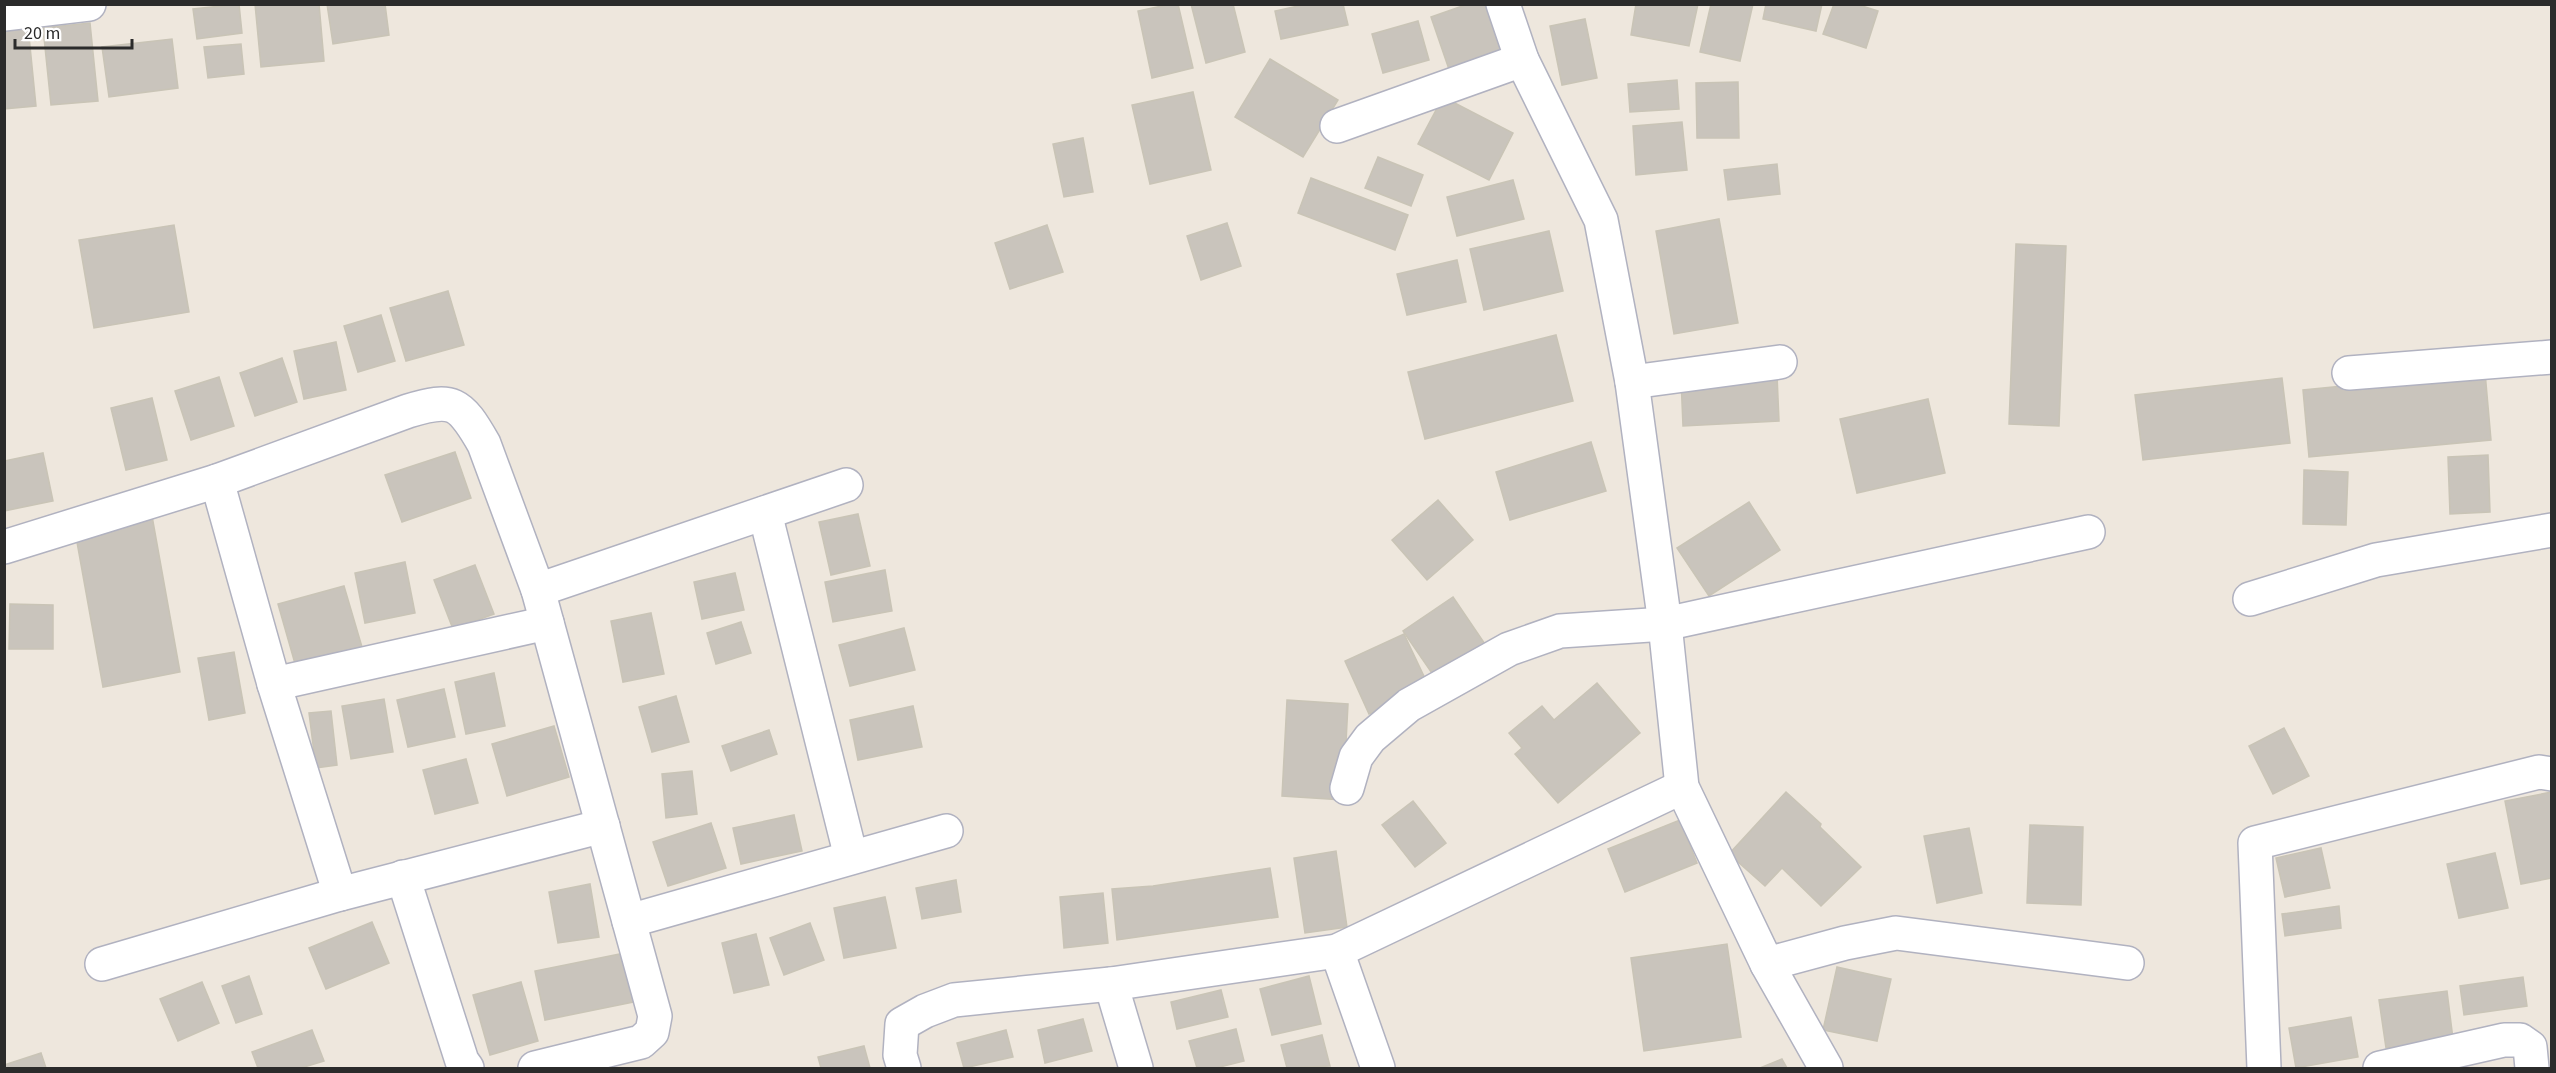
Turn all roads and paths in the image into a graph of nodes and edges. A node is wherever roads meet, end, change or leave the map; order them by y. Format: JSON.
{"nodes":[{"id":1,"x":89,"y":4,"type":"edge"},
{"id":2,"x":1503,"y":4,"type":"edge"},
{"id":3,"x":4,"y":14,"type":"edge"},
{"id":4,"x":1522,"y":60,"type":"junction"},
{"id":5,"x":1337,"y":126,"type":"dead end"},
{"id":6,"x":2552,"y":357,"type":"edge"},
{"id":7,"x":1780,"y":362,"type":"dead end"},
{"id":8,"x":2349,"y":373,"type":"dead end"},
{"id":9,"x":1632,"y":381,"type":"junction"},
{"id":10,"x":217,"y":481,"type":"junction"},
{"id":11,"x":846,"y":485,"type":"dead end"},
{"id":12,"x":765,"y":513,"type":"junction"},
{"id":13,"x":2552,"y":530,"type":"edge"},
{"id":14,"x":2088,"y":532,"type":"dead end"},
{"id":15,"x":4,"y":547,"type":"edge"},
{"id":16,"x":538,"y":590,"type":"junction"},
{"id":17,"x":2250,"y":599,"type":"dead end"},
{"id":18,"x":547,"y":623,"type":"junction"},
{"id":19,"x":1665,"y":624,"type":"junction"},
{"id":20,"x":274,"y":684,"type":"junction"},
{"id":21,"x":2552,"y":774,"type":"edge"},
{"id":22,"x":1682,"y":787,"type":"junction"},
{"id":23,"x":1347,"y":788,"type":"dead end"},
{"id":24,"x":603,"y":826,"type":"junction"},
{"id":25,"x":946,"y":831,"type":"dead end"},
{"id":26,"x":851,"y":857,"type":"junction"},
{"id":27,"x":403,"y":877,"type":"junction"},
{"id":28,"x":340,"y":894,"type":"junction"},
{"id":29,"x":629,"y":921,"type":"junction"},
{"id":30,"x":1337,"y":951,"type":"junction"},
{"id":31,"x":2127,"y":963,"type":"dead end"},
{"id":32,"x":102,"y":964,"type":"dead end"},
{"id":33,"x":1767,"y":964,"type":"junction"},
{"id":34,"x":1111,"y":984,"type":"junction"},
{"id":35,"x":467,"y":1068,"type":"edge"},
{"id":36,"x":535,"y":1068,"type":"edge"},
{"id":37,"x":904,"y":1068,"type":"edge"},
{"id":38,"x":1136,"y":1068,"type":"edge"},
{"id":39,"x":1378,"y":1068,"type":"edge"},
{"id":40,"x":1826,"y":1068,"type":"edge"},
{"id":41,"x":2264,"y":1068,"type":"edge"},
{"id":42,"x":2380,"y":1068,"type":"edge"},
{"id":43,"x":2532,"y":1068,"type":"edge"}],
"edges":[{"from":1,"to":3,"type":"street"},
{"from":2,"to":4,"type":"street"},
{"from":4,"to":5,"type":"street"},
{"from":4,"to":9,"type":"street"},
{"from":6,"to":8,"type":"street"},
{"from":7,"to":9,"type":"street"},
{"from":9,"to":19,"type":"street"},
{"from":10,"to":15,"type":"street"},
{"from":10,"to":16,"type":"street"},
{"from":10,"to":20,"type":"street"},
{"from":11,"to":12,"type":"street"},
{"from":12,"to":16,"type":"street"},
{"from":12,"to":26,"type":"street"},
{"from":13,"to":17,"type":"street"},
{"from":14,"to":19,"type":"street"},
{"from":16,"to":18,"type":"street"},
{"from":18,"to":20,"type":"street"},
{"from":18,"to":24,"type":"street"},
{"from":19,"to":22,"type":"street"},
{"from":19,"to":23,"type":"street"},
{"from":20,"to":28,"type":"street"},
{"from":21,"to":41,"type":"street"},
{"from":22,"to":30,"type":"street"},
{"from":22,"to":33,"type":"street"},
{"from":24,"to":27,"type":"street"},
{"from":24,"to":29,"type":"street"},
{"from":25,"to":26,"type":"street"},
{"from":26,"to":29,"type":"street"},
{"from":27,"to":28,"type":"street"},
{"from":27,"to":35,"type":"street"},
{"from":28,"to":32,"type":"street"},
{"from":29,"to":36,"type":"street"},
{"from":30,"to":34,"type":"street"},
{"from":30,"to":39,"type":"street"},
{"from":31,"to":33,"type":"street"},
{"from":33,"to":40,"type":"street"},
{"from":34,"to":37,"type":"street"},
{"from":34,"to":38,"type":"street"},
{"from":42,"to":43,"type":"street"}]}
